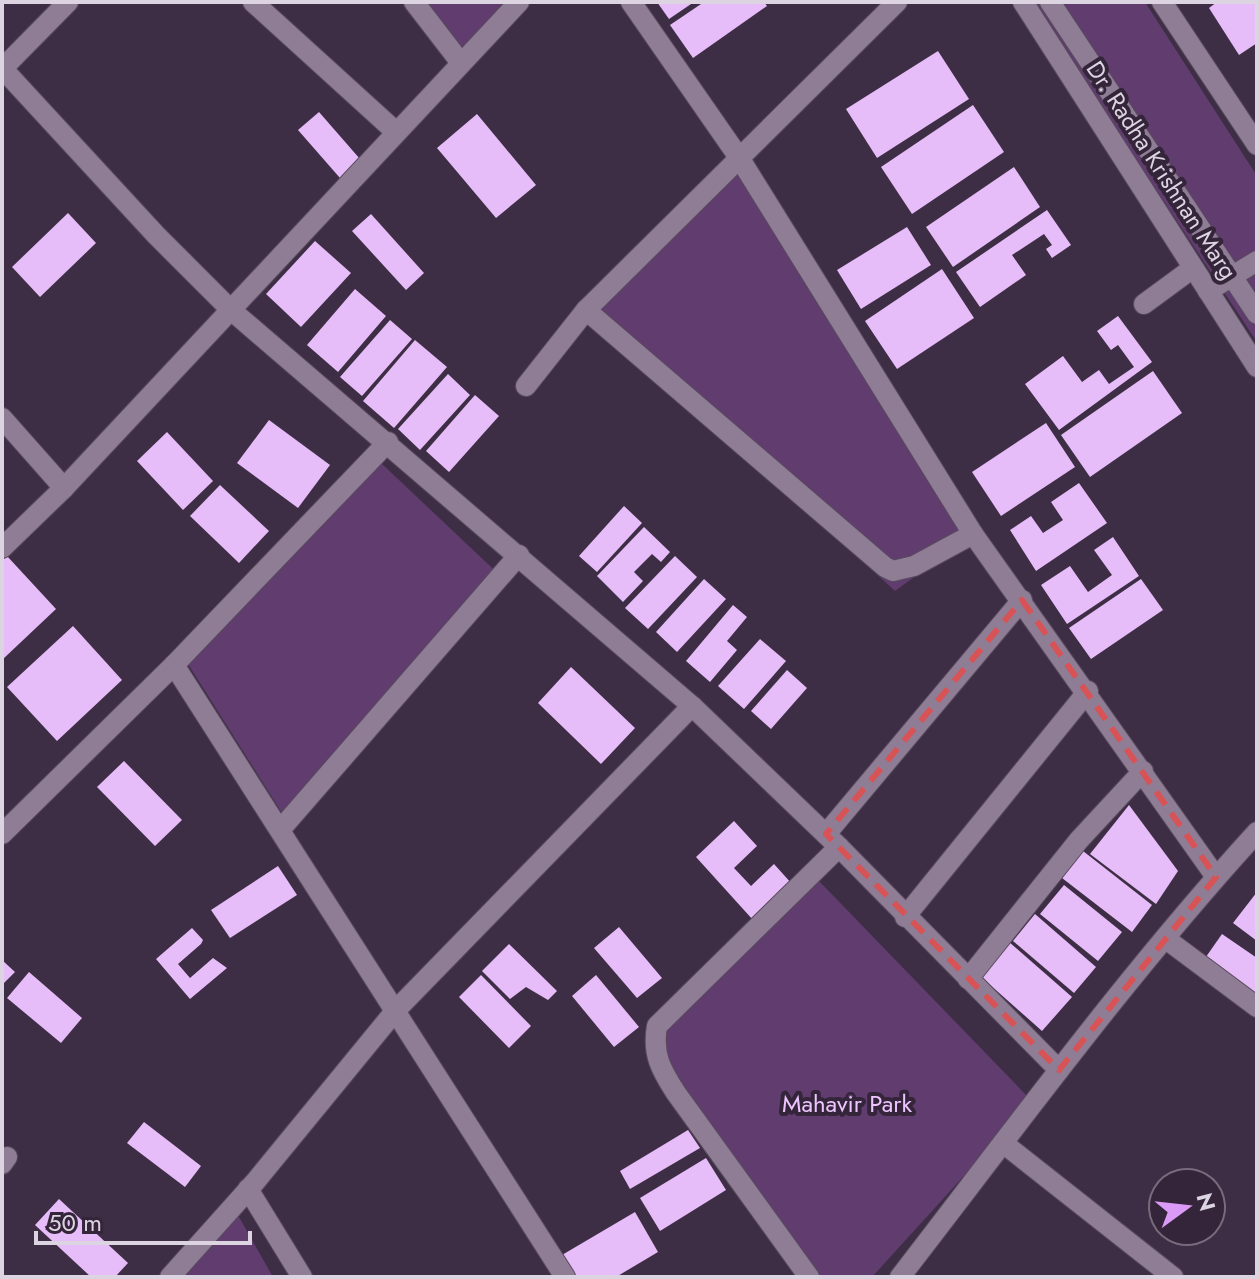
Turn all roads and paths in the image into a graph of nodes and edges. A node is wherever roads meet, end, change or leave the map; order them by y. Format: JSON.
{"nodes":[{"id":1,"x":68,"y":2,"type":"edge"},
{"id":2,"x":253,"y":2,"type":"edge"},
{"id":3,"x":414,"y":2,"type":"edge"},
{"id":4,"x":519,"y":2,"type":"edge"},
{"id":5,"x":631,"y":2,"type":"edge"},
{"id":6,"x":897,"y":2,"type":"edge"},
{"id":7,"x":1023,"y":2,"type":"edge"},
{"id":8,"x":1050,"y":2,"type":"edge"},
{"id":9,"x":1162,"y":2,"type":"edge"},
{"id":10,"x":461,"y":63,"type":"junction"},
{"id":11,"x":2,"y":68,"type":"edge"},
{"id":12,"x":396,"y":132,"type":"junction"},
{"id":13,"x":1257,"y":145,"type":"edge"},
{"id":14,"x":740,"y":159,"type":"junction"},
{"id":15,"x":1257,"y":261,"type":"edge"},
{"id":16,"x":1193,"y":268,"type":"junction"},
{"id":17,"x":1231,"y":278,"type":"junction"},
{"id":18,"x":1208,"y":291,"type":"junction"},
{"id":19,"x":1144,"y":304,"type":"dead end"},
{"id":20,"x":231,"y":310,"type":"junction"},
{"id":21,"x":586,"y":310,"type":"junction"},
{"id":22,"x":1257,"y":314,"type":"edge"},
{"id":23,"x":1257,"y":367,"type":"edge"},
{"id":24,"x":526,"y":386,"type":"dead end"},
{"id":25,"x":2,"y":418,"type":"edge"},
{"id":26,"x":388,"y":442,"type":"junction"},
{"id":27,"x":64,"y":488,"type":"junction"},
{"id":28,"x":973,"y":534,"type":"junction"},
{"id":29,"x":2,"y":548,"type":"edge"},
{"id":30,"x":519,"y":555,"type":"junction"},
{"id":31,"x":1022,"y":600,"type":"junction"},
{"id":32,"x":174,"y":665,"type":"junction"},
{"id":33,"x":1088,"y":691,"type":"junction"},
{"id":34,"x":692,"y":706,"type":"junction"},
{"id":35,"x":1143,"y":771,"type":"junction"},
{"id":36,"x":280,"y":830,"type":"junction"},
{"id":37,"x":1257,"y":832,"type":"edge"},
{"id":38,"x":2,"y":834,"type":"edge"},
{"id":39,"x":832,"y":841,"type":"junction"},
{"id":40,"x":1216,"y":877,"type":"junction"},
{"id":41,"x":905,"y":917,"type":"junction"},
{"id":42,"x":1166,"y":939,"type":"junction"},
{"id":43,"x":968,"y":979,"type":"junction"},
{"id":44,"x":1257,"y":1007,"type":"edge"},
{"id":45,"x":396,"y":1010,"type":"junction"},
{"id":46,"x":1059,"y":1070,"type":"junction"},
{"id":47,"x":1003,"y":1143,"type":"junction"},
{"id":48,"x":248,"y":1189,"type":"junction"},
{"id":49,"x":170,"y":1277,"type":"edge"},
{"id":50,"x":302,"y":1277,"type":"edge"},
{"id":51,"x":565,"y":1277,"type":"edge"},
{"id":52,"x":809,"y":1277,"type":"edge"},
{"id":53,"x":900,"y":1277,"type":"edge"},
{"id":54,"x":1173,"y":1277,"type":"edge"}],
"edges":[{"from":1,"to":11,"type":"street"},
{"from":2,"to":12,"type":"street"},
{"from":3,"to":10,"type":"street"},
{"from":4,"to":10,"type":"street"},
{"from":5,"to":14,"type":"street"},
{"from":6,"to":14,"type":"street"},
{"from":7,"to":16,"type":"street","name":"Dr. Radha Krishnan Marg"},
{"from":8,"to":17,"type":"street"},
{"from":9,"to":13,"type":"street"},
{"from":10,"to":12,"type":"street"},
{"from":11,"to":20,"type":"street"},
{"from":12,"to":20,"type":"street"},
{"from":14,"to":21,"type":"street"},
{"from":14,"to":28,"type":"street"},
{"from":15,"to":17,"type":"street"},
{"from":16,"to":18,"type":"street","name":"Dr. Radha Krishnan Marg"},
{"from":16,"to":19,"type":"street"},
{"from":17,"to":18,"type":"street"},
{"from":17,"to":22,"type":"street"},
{"from":18,"to":23,"type":"street","name":"Dr. Radha Krishnan Marg"},
{"from":20,"to":26,"type":"street"},
{"from":20,"to":27,"type":"street"},
{"from":21,"to":24,"type":"street"},
{"from":21,"to":28,"type":"street"},
{"from":25,"to":27,"type":"street"},
{"from":26,"to":30,"type":"street"},
{"from":26,"to":32,"type":"street"},
{"from":27,"to":29,"type":"street"},
{"from":28,"to":31,"type":"street"},
{"from":30,"to":34,"type":"street"},
{"from":30,"to":36,"type":"street"},
{"from":31,"to":33,"type":"street"},
{"from":31,"to":39,"type":"street"},
{"from":32,"to":36,"type":"street"},
{"from":32,"to":38,"type":"street"},
{"from":33,"to":35,"type":"street"},
{"from":33,"to":41,"type":"street"},
{"from":34,"to":39,"type":"street"},
{"from":34,"to":45,"type":"street"},
{"from":35,"to":40,"type":"street"},
{"from":35,"to":43,"type":"street"},
{"from":36,"to":45,"type":"street"},
{"from":37,"to":40,"type":"street"},
{"from":39,"to":41,"type":"street"},
{"from":39,"to":52,"type":"street"},
{"from":40,"to":42,"type":"street"},
{"from":41,"to":43,"type":"street"},
{"from":42,"to":44,"type":"street"},
{"from":42,"to":46,"type":"street"},
{"from":43,"to":46,"type":"street"},
{"from":45,"to":48,"type":"street"},
{"from":45,"to":51,"type":"street"},
{"from":46,"to":47,"type":"street"},
{"from":47,"to":53,"type":"street"},
{"from":47,"to":54,"type":"street"},
{"from":48,"to":49,"type":"street"},
{"from":48,"to":50,"type":"street"}]}
